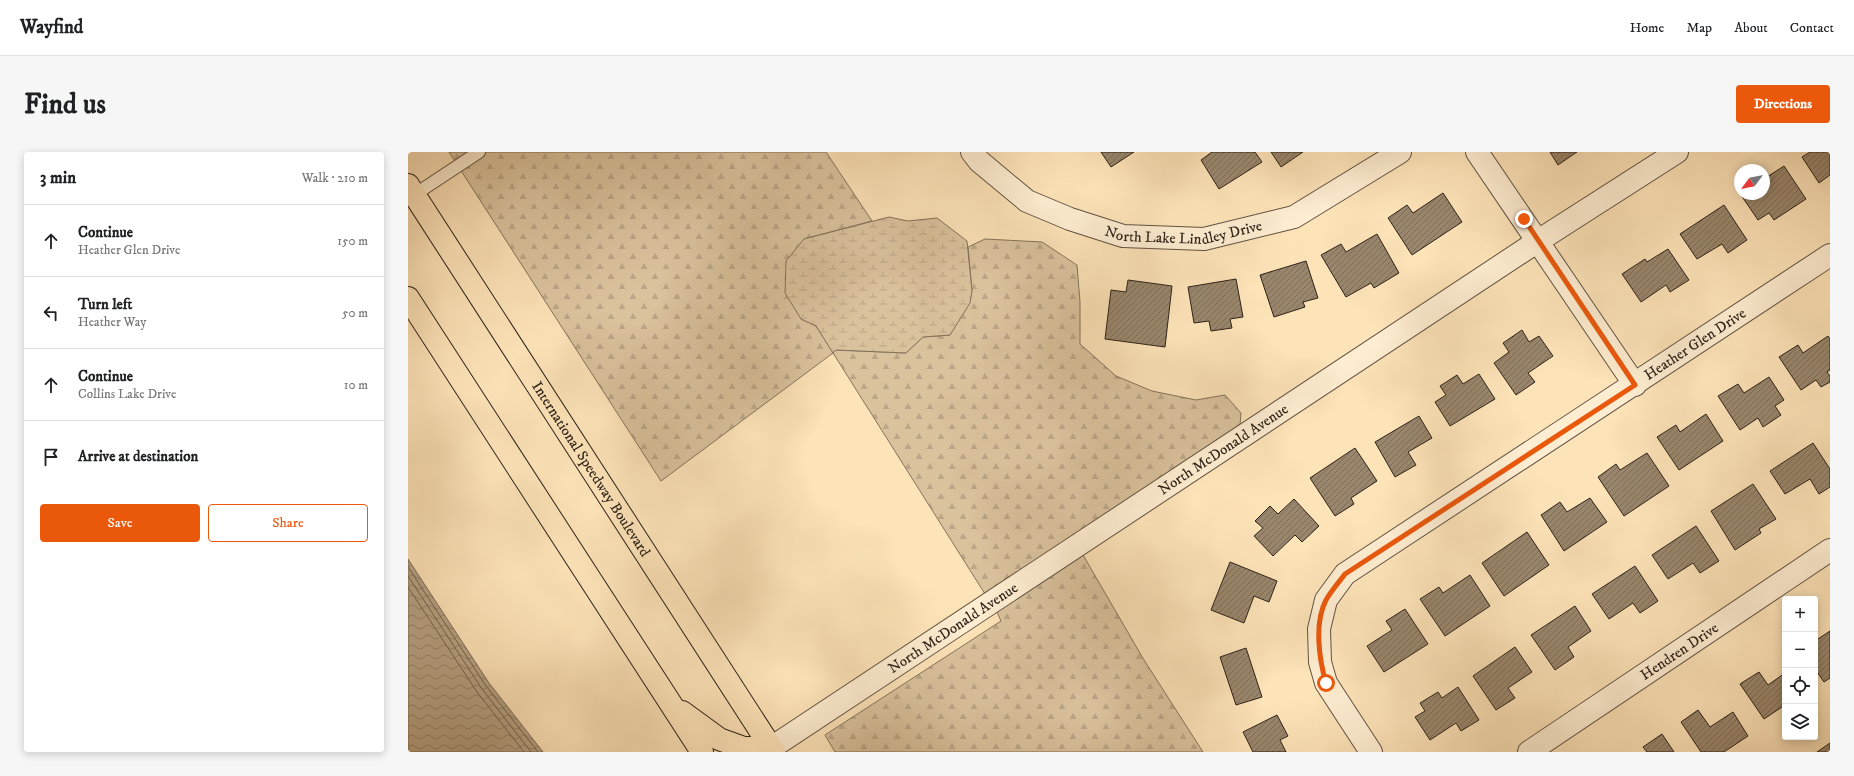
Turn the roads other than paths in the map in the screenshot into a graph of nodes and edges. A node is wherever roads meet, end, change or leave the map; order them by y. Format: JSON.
{"nodes":[{"id":1,"x":479,"y":152,"type":"edge"},
{"id":2,"x":972,"y":152,"type":"edge"},
{"id":3,"x":1400,"y":152,"type":"edge"},
{"id":4,"x":1477,"y":152,"type":"edge"},
{"id":5,"x":1677,"y":152,"type":"edge"},
{"id":6,"x":411,"y":190,"type":"edge"},
{"id":7,"x":1538,"y":241,"type":"junction"},
{"id":8,"x":1830,"y":255,"type":"edge"},
{"id":9,"x":408,"y":298,"type":"edge"},
{"id":10,"x":1635,"y":385,"type":"junction"},
{"id":11,"x":1830,"y":550,"type":"edge"},
{"id":12,"x":672,"y":706,"type":"junction"},
{"id":13,"x":773,"y":750,"type":"edge"},
{"id":14,"x":702,"y":752,"type":"edge"},
{"id":15,"x":1371,"y":752,"type":"edge"},
{"id":16,"x":1529,"y":752,"type":"edge"}],
"edges":[{"from":1,"to":6,"type":"lane"},
{"from":2,"to":3,"type":"street","name":"North Lake Lindley Drive"},
{"from":4,"to":7,"type":"street"},
{"from":5,"to":7,"type":"street","name":"North McDonald Avenue"},
{"from":6,"to":13,"type":"main road","name":"International Speedway Boulevard"},
{"from":7,"to":10,"type":"street"},
{"from":7,"to":13,"type":"street","name":"North McDonald Avenue"},
{"from":8,"to":10,"type":"street","name":"Heather Glen Drive"},
{"from":9,"to":12,"type":"main road"},
{"from":10,"to":15,"type":"street","name":"Heather Glen Drive"},
{"from":11,"to":16,"type":"street","name":"Hendren Drive"},
{"from":12,"to":13,"type":"main road"},
{"from":12,"to":14,"type":"main road"}]}
